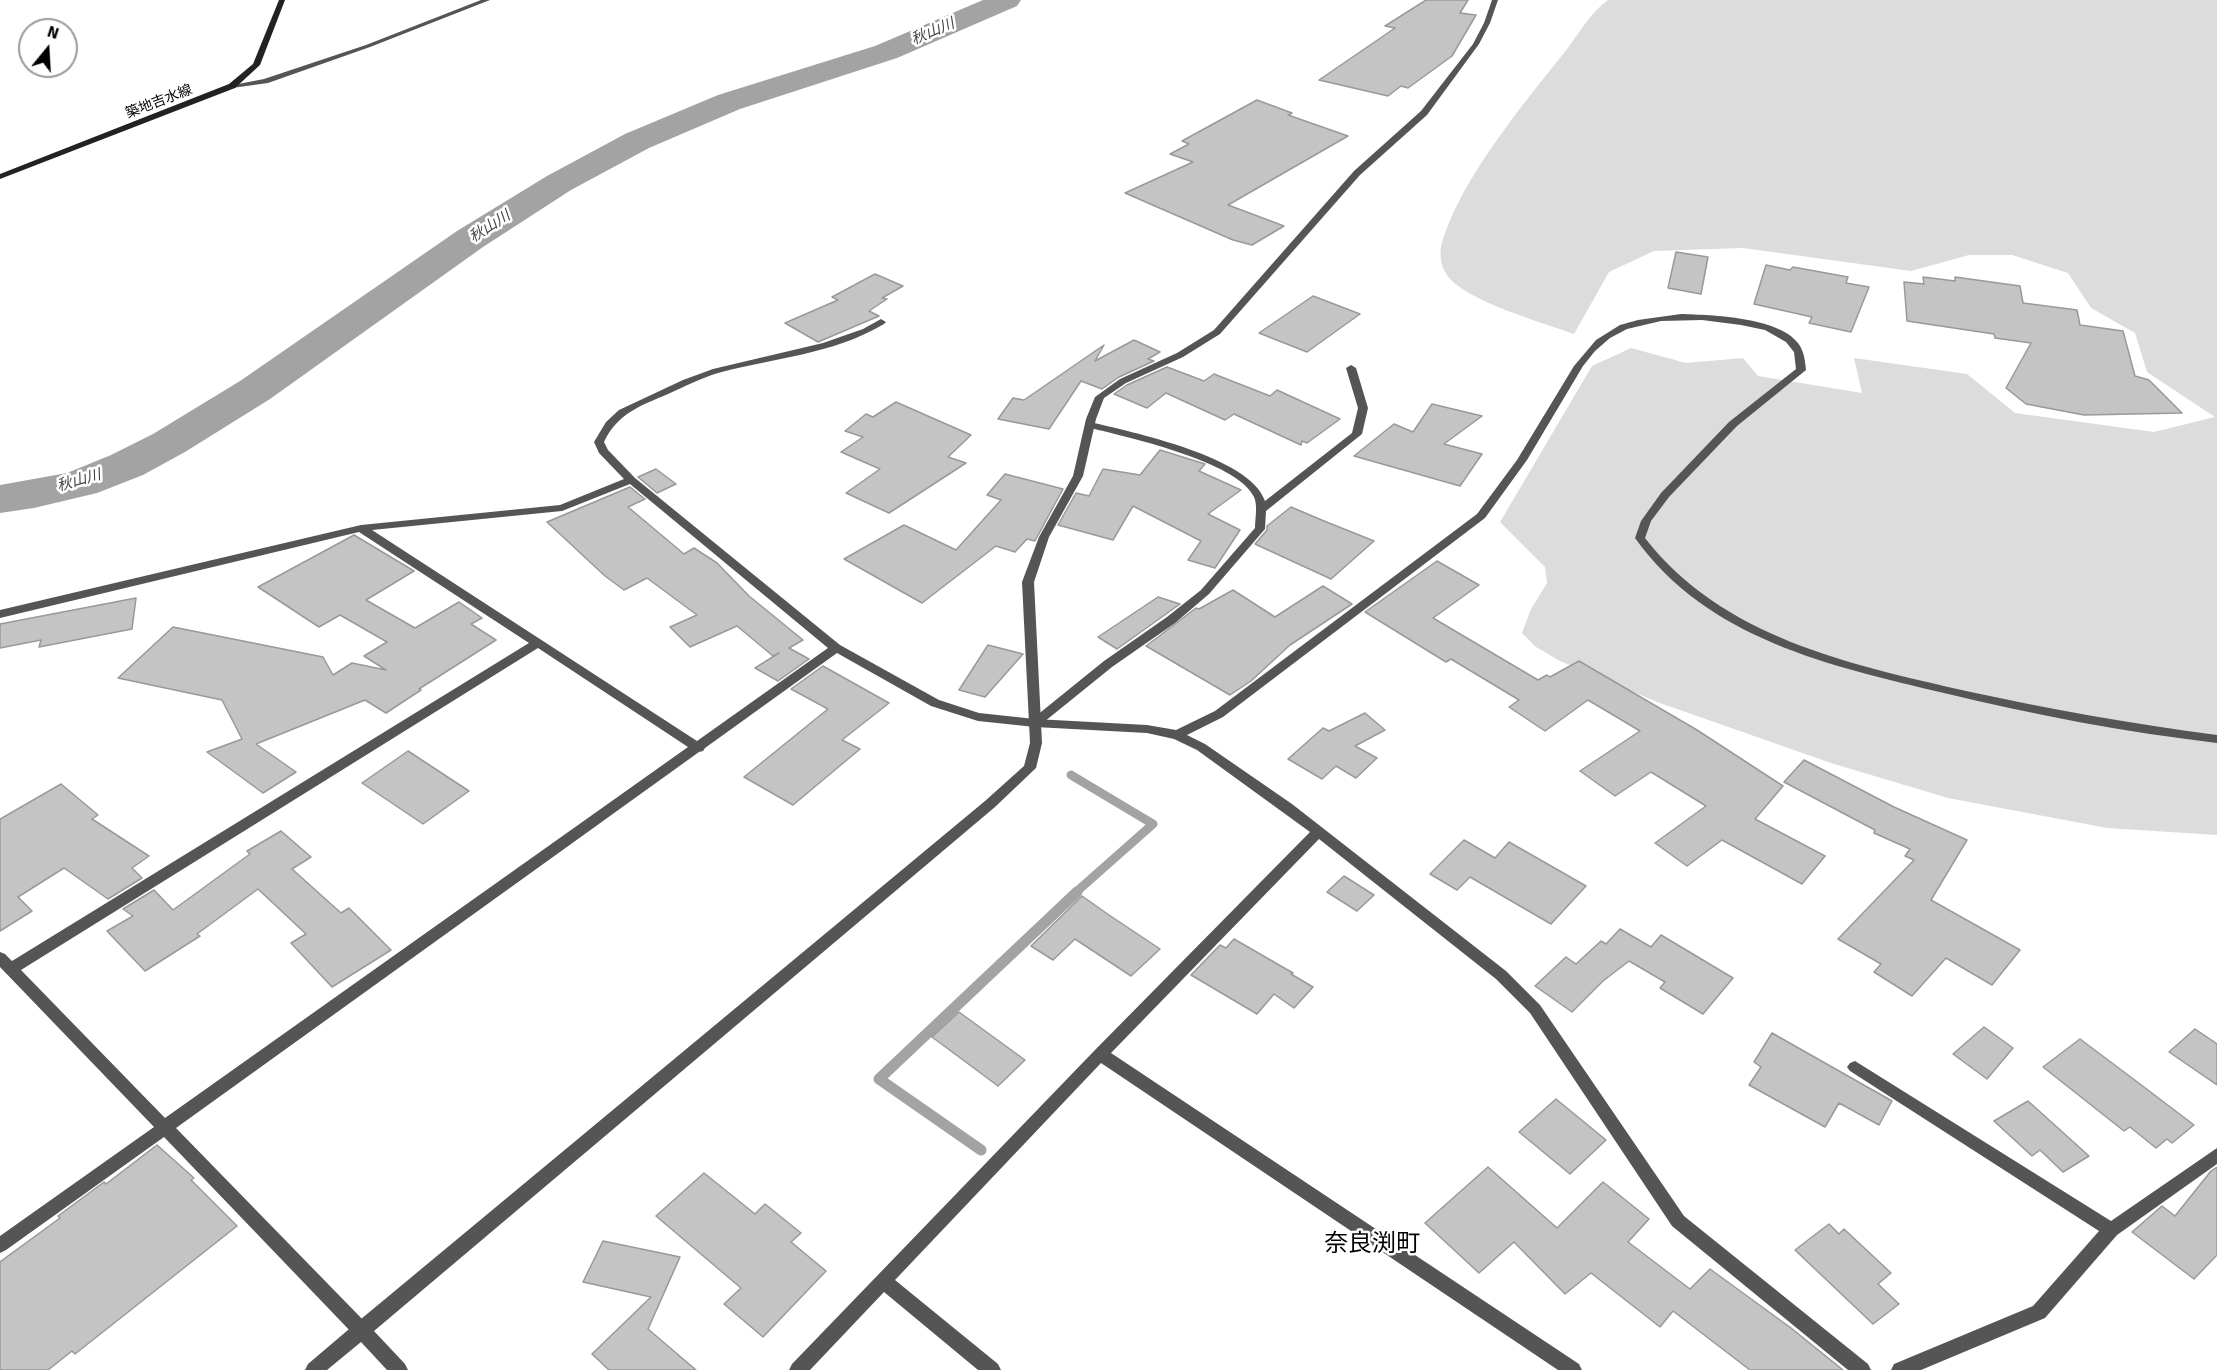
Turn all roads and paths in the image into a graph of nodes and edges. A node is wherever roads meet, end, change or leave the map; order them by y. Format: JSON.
{"nodes":[{"id":1,"x":282,"y":0,"type":"edge"},
{"id":2,"x":487,"y":0,"type":"edge"},
{"id":3,"x":1496,"y":0,"type":"edge"},
{"id":4,"x":232,"y":86,"type":"junction"},
{"id":5,"x":0,"y":177,"type":"edge"},
{"id":6,"x":882,"y":322,"type":"dead end"},
{"id":7,"x":1351,"y":368,"type":"dead end"},
{"id":8,"x":1090,"y":425,"type":"junction"},
{"id":9,"x":631,"y":480,"type":"junction"},
{"id":10,"x":1260,"y":510,"type":"junction"},
{"id":11,"x":361,"y":528,"type":"junction"},
{"id":12,"x":0,"y":614,"type":"edge"},
{"id":13,"x":538,"y":643,"type":"junction"},
{"id":14,"x":836,"y":648,"type":"junction"},
{"id":15,"x":1035,"y":723,"type":"junction"},
{"id":16,"x":1177,"y":735,"type":"junction"},
{"id":17,"x":2217,"y":739,"type":"edge"},
{"id":18,"x":699,"y":748,"type":"junction"},
{"id":19,"x":1318,"y":832,"type":"junction"},
{"id":20,"x":5,"y":963,"type":"edge"},
{"id":21,"x":1100,"y":1054,"type":"junction"},
{"id":22,"x":1855,"y":1067,"type":"dead end"},
{"id":23,"x":165,"y":1128,"type":"junction"},
{"id":24,"x":2217,"y":1155,"type":"edge"},
{"id":25,"x":2111,"y":1230,"type":"junction"},
{"id":26,"x":0,"y":1245,"type":"edge"},
{"id":27,"x":883,"y":1281,"type":"junction"},
{"id":28,"x":361,"y":1330,"type":"junction"},
{"id":29,"x":314,"y":1370,"type":"edge"},
{"id":30,"x":399,"y":1370,"type":"edge"},
{"id":31,"x":798,"y":1370,"type":"edge"},
{"id":32,"x":992,"y":1370,"type":"edge"},
{"id":33,"x":1573,"y":1370,"type":"edge"},
{"id":34,"x":1862,"y":1370,"type":"edge"},
{"id":35,"x":1900,"y":1370,"type":"edge"}],
"edges":[{"from":1,"to":4,"type":"main road","name":"築地吉水線"},
{"from":2,"to":4,"type":"street"},
{"from":3,"to":8,"type":"street"},
{"from":4,"to":5,"type":"main road","name":"築地吉水線"},
{"from":6,"to":9,"type":"street"},
{"from":7,"to":10,"type":"street"},
{"from":8,"to":10,"type":"street"},
{"from":8,"to":15,"type":"street"},
{"from":9,"to":11,"type":"street"},
{"from":9,"to":14,"type":"street"},
{"from":10,"to":15,"type":"street"},
{"from":11,"to":12,"type":"street"},
{"from":11,"to":13,"type":"street"},
{"from":13,"to":18,"type":"street"},
{"from":13,"to":20,"type":"street"},
{"from":14,"to":15,"type":"street"},
{"from":14,"to":18,"type":"street"},
{"from":15,"to":16,"type":"street"},
{"from":15,"to":28,"type":"street"},
{"from":16,"to":17,"type":"street"},
{"from":16,"to":19,"type":"street"},
{"from":18,"to":23,"type":"street"},
{"from":19,"to":21,"type":"street"},
{"from":19,"to":34,"type":"street"},
{"from":20,"to":23,"type":"street"},
{"from":21,"to":27,"type":"street"},
{"from":21,"to":33,"type":"street"},
{"from":22,"to":25,"type":"street"},
{"from":23,"to":26,"type":"street"},
{"from":23,"to":28,"type":"street"},
{"from":24,"to":25,"type":"street"},
{"from":25,"to":35,"type":"street"},
{"from":27,"to":31,"type":"street"},
{"from":27,"to":32,"type":"street"},
{"from":28,"to":29,"type":"street"},
{"from":28,"to":30,"type":"street"}]}
